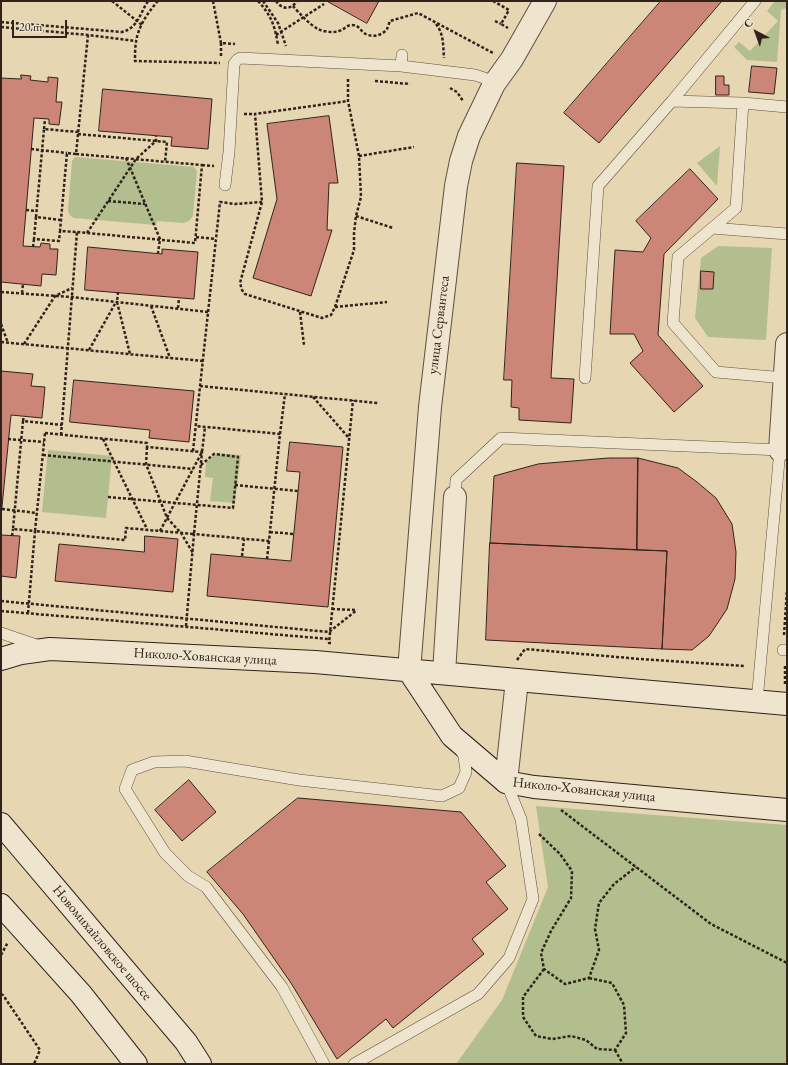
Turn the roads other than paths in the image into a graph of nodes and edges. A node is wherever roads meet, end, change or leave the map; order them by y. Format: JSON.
{"nodes":[{"id":1,"x":545,"y":1,"type":"edge"},
{"id":2,"x":755,"y":1,"type":"edge"},
{"id":3,"x":494,"y":84,"type":"junction"},
{"id":4,"x":672,"y":101,"type":"junction"},
{"id":5,"x":743,"y":103,"type":"junction"},
{"id":6,"x":787,"y":107,"type":"edge"},
{"id":7,"x":225,"y":185,"type":"dead end"},
{"id":8,"x":712,"y":228,"type":"junction"},
{"id":9,"x":787,"y":234,"type":"edge"},
{"id":10,"x":787,"y":344,"type":"edge"},
{"id":11,"x":585,"y":378,"type":"dead end"},
{"id":12,"x":785,"y":378,"type":"junction"},
{"id":13,"x":780,"y":450,"type":"junction"},
{"id":14,"x":455,"y":497,"type":"joint"},
{"id":15,"x":1,"y":634,"type":"edge"},
{"id":16,"x":50,"y":649,"type":"junction"},
{"id":17,"x":1,"y":659,"type":"edge"},
{"id":18,"x":409,"y":671,"type":"junction"},
{"id":19,"x":516,"y":671,"type":"junction"},
{"id":20,"x":444,"y":673,"type":"junction"},
{"id":21,"x":757,"y":695,"type":"junction"},
{"id":22,"x":786,"y":696,"type":"edge"},
{"id":23,"x":452,"y":736,"type":"junction"},
{"id":24,"x":506,"y":782,"type":"junction"},
{"id":25,"x":787,"y":810,"type":"edge"},
{"id":26,"x":1,"y":824,"type":"edge"},
{"id":27,"x":1,"y":905,"type":"edge"},
{"id":28,"x":136,"y":1064,"type":"edge"},
{"id":29,"x":200,"y":1064,"type":"edge"},
{"id":30,"x":324,"y":1064,"type":"edge"},
{"id":31,"x":354,"y":1064,"type":"edge"}],
"edges":[{"from":1,"to":3,"type":"street","name":"улица Сервантеса"},
{"from":2,"to":4,"type":"lane"},
{"from":3,"to":7,"type":"lane"},
{"from":3,"to":18,"type":"street","name":"улица Сервантеса"},
{"from":4,"to":5,"type":"lane"},
{"from":4,"to":11,"type":"lane"},
{"from":5,"to":6,"type":"lane"},
{"from":5,"to":8,"type":"lane"},
{"from":8,"to":9,"type":"lane"},
{"from":8,"to":12,"type":"lane"},
{"from":10,"to":12,"type":"street"},
{"from":12,"to":13,"type":"street"},
{"from":13,"to":14,"type":"lane"},
{"from":13,"to":21,"type":"lane"},
{"from":14,"to":20,"type":"street"},
{"from":15,"to":16,"type":"lane"},
{"from":16,"to":17,"type":"street","name":"Николо-Хованская улица"},
{"from":16,"to":18,"type":"street","name":"Николо-Хованская улица"},
{"from":18,"to":20,"type":"street","name":"Николо-Хованская улица"},
{"from":18,"to":23,"type":"street","name":"Николо-Хованская улица"},
{"from":19,"to":20,"type":"street","name":"Николо-Хованская улица"},
{"from":19,"to":21,"type":"street","name":"Николо-Хованская улица"},
{"from":19,"to":24,"type":"street"},
{"from":21,"to":22,"type":"street","name":"Николо-Хованская улица"},
{"from":23,"to":24,"type":"street","name":"Николо-Хованская улица"},
{"from":23,"to":30,"type":"lane"},
{"from":24,"to":25,"type":"street","name":"Николо-Хованская улица"},
{"from":24,"to":31,"type":"lane"},
{"from":26,"to":29,"type":"street","name":"Новомихайловское шоссе"},
{"from":27,"to":28,"type":"street"}]}
